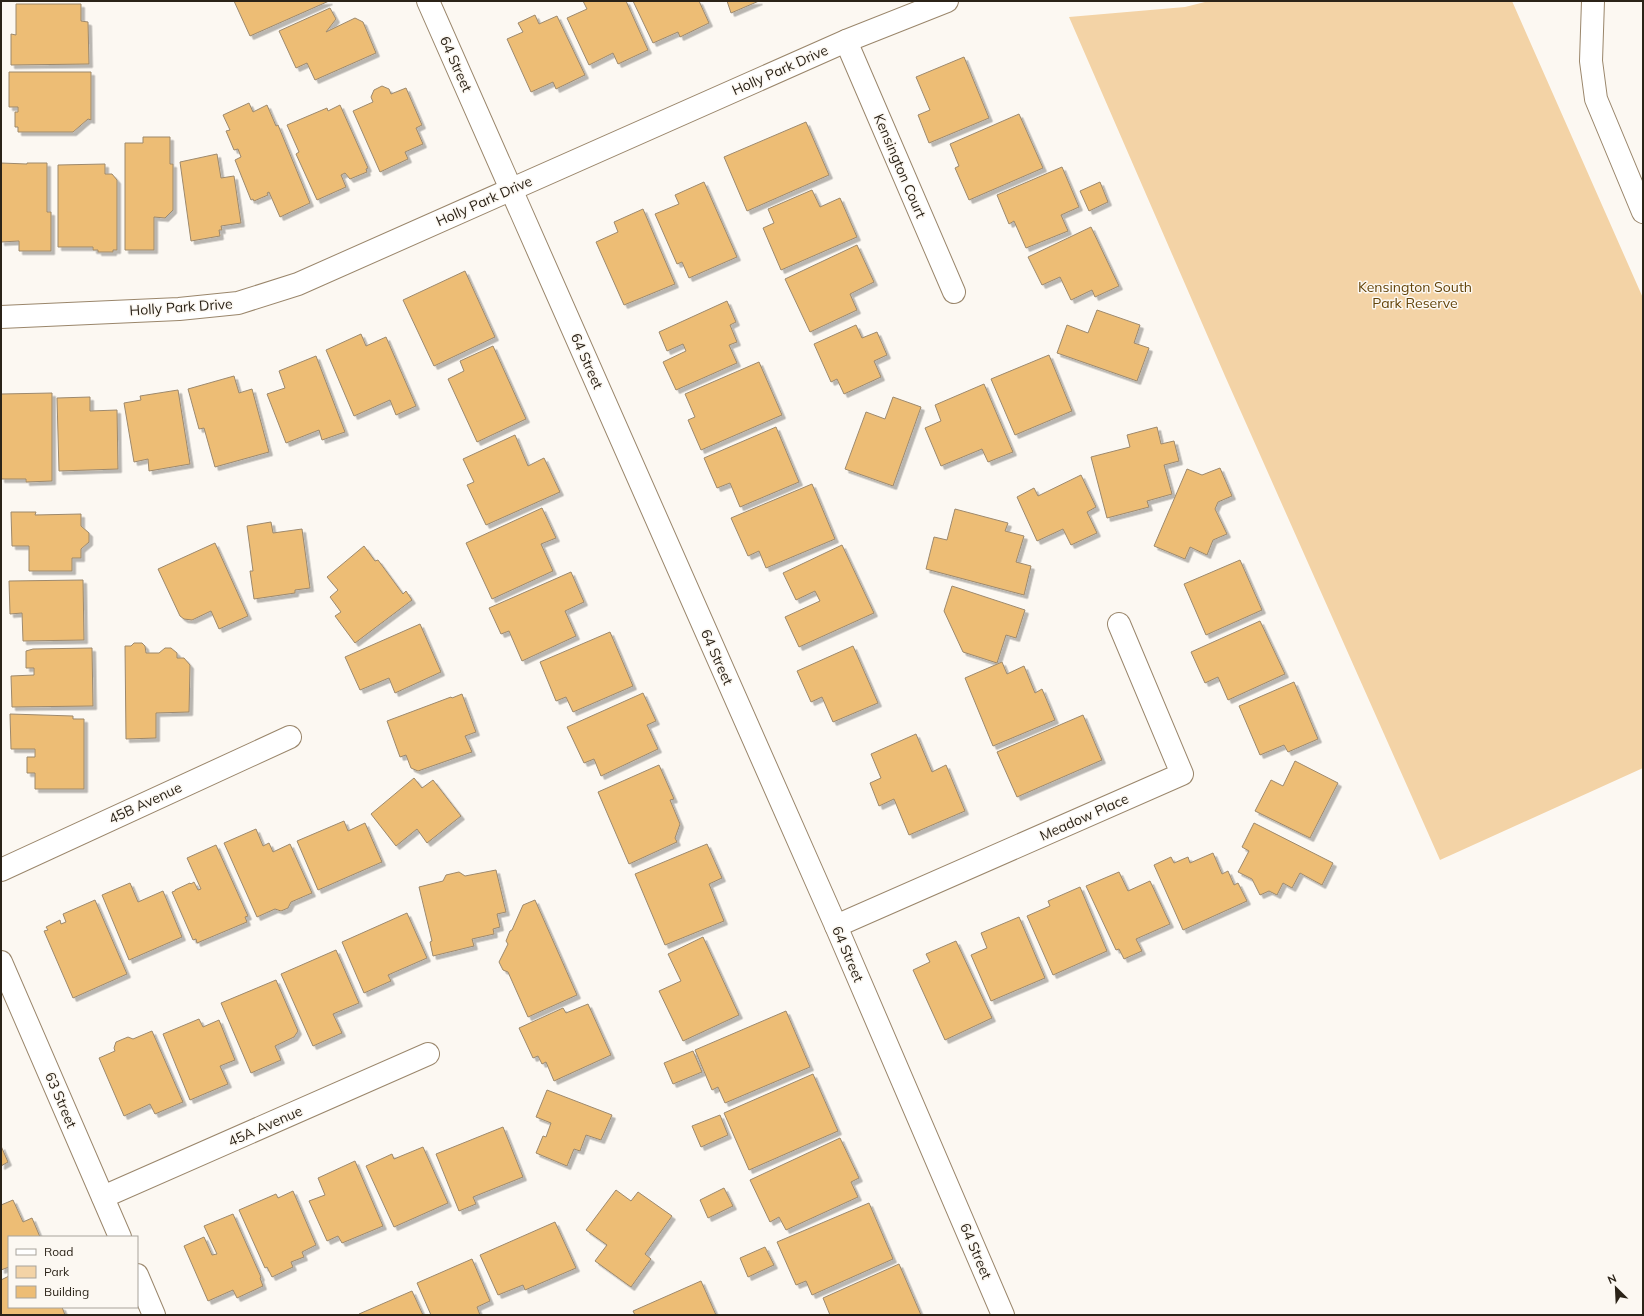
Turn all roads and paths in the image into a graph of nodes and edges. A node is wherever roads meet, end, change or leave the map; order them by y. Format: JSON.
{"nodes":[{"id":1,"x":428,"y":1,"type":"edge"},
{"id":2,"x":947,"y":1,"type":"edge"},
{"id":3,"x":1593,"y":1,"type":"edge"},
{"id":4,"x":846,"y":41,"type":"junction"},
{"id":5,"x":511,"y":190,"type":"junction"},
{"id":6,"x":1643,"y":212,"type":"edge"},
{"id":7,"x":954,"y":292,"type":"dead end"},
{"id":8,"x":1,"y":316,"type":"edge"},
{"id":9,"x":1119,"y":624,"type":"dead end"},
{"id":10,"x":290,"y":737,"type":"dead end"},
{"id":11,"x":1,"y":870,"type":"edge"},
{"id":12,"x":836,"y":926,"type":"junction"},
{"id":13,"x":1,"y":962,"type":"edge"},
{"id":14,"x":428,"y":1054,"type":"dead end"},
{"id":15,"x":103,"y":1197,"type":"junction"},
{"id":16,"x":120,"y":1236,"type":"edge"},
{"id":17,"x":138,"y":1277,"type":"edge"},
{"id":18,"x":154,"y":1315,"type":"edge"},
{"id":19,"x":1004,"y":1315,"type":"edge"}],
"edges":[{"from":1,"to":5,"type":"street","name":"64 Street"},
{"from":2,"to":4,"type":"street","name":"Holly Park Drive"},
{"from":3,"to":6,"type":"street"},
{"from":4,"to":5,"type":"street","name":"Holly Park Drive"},
{"from":4,"to":7,"type":"street","name":"Kensington Court"},
{"from":5,"to":8,"type":"street","name":"Holly Park Drive"},
{"from":5,"to":12,"type":"street","name":"64 Street"},
{"from":9,"to":12,"type":"street","name":"Meadow Place"},
{"from":10,"to":11,"type":"street","name":"45B Avenue"},
{"from":12,"to":19,"type":"street","name":"64 Street"},
{"from":13,"to":15,"type":"street","name":"63 Street"},
{"from":14,"to":15,"type":"street","name":"45A Avenue"},
{"from":15,"to":16,"type":"street","name":"63 Street"},
{"from":17,"to":18,"type":"street"}]}
